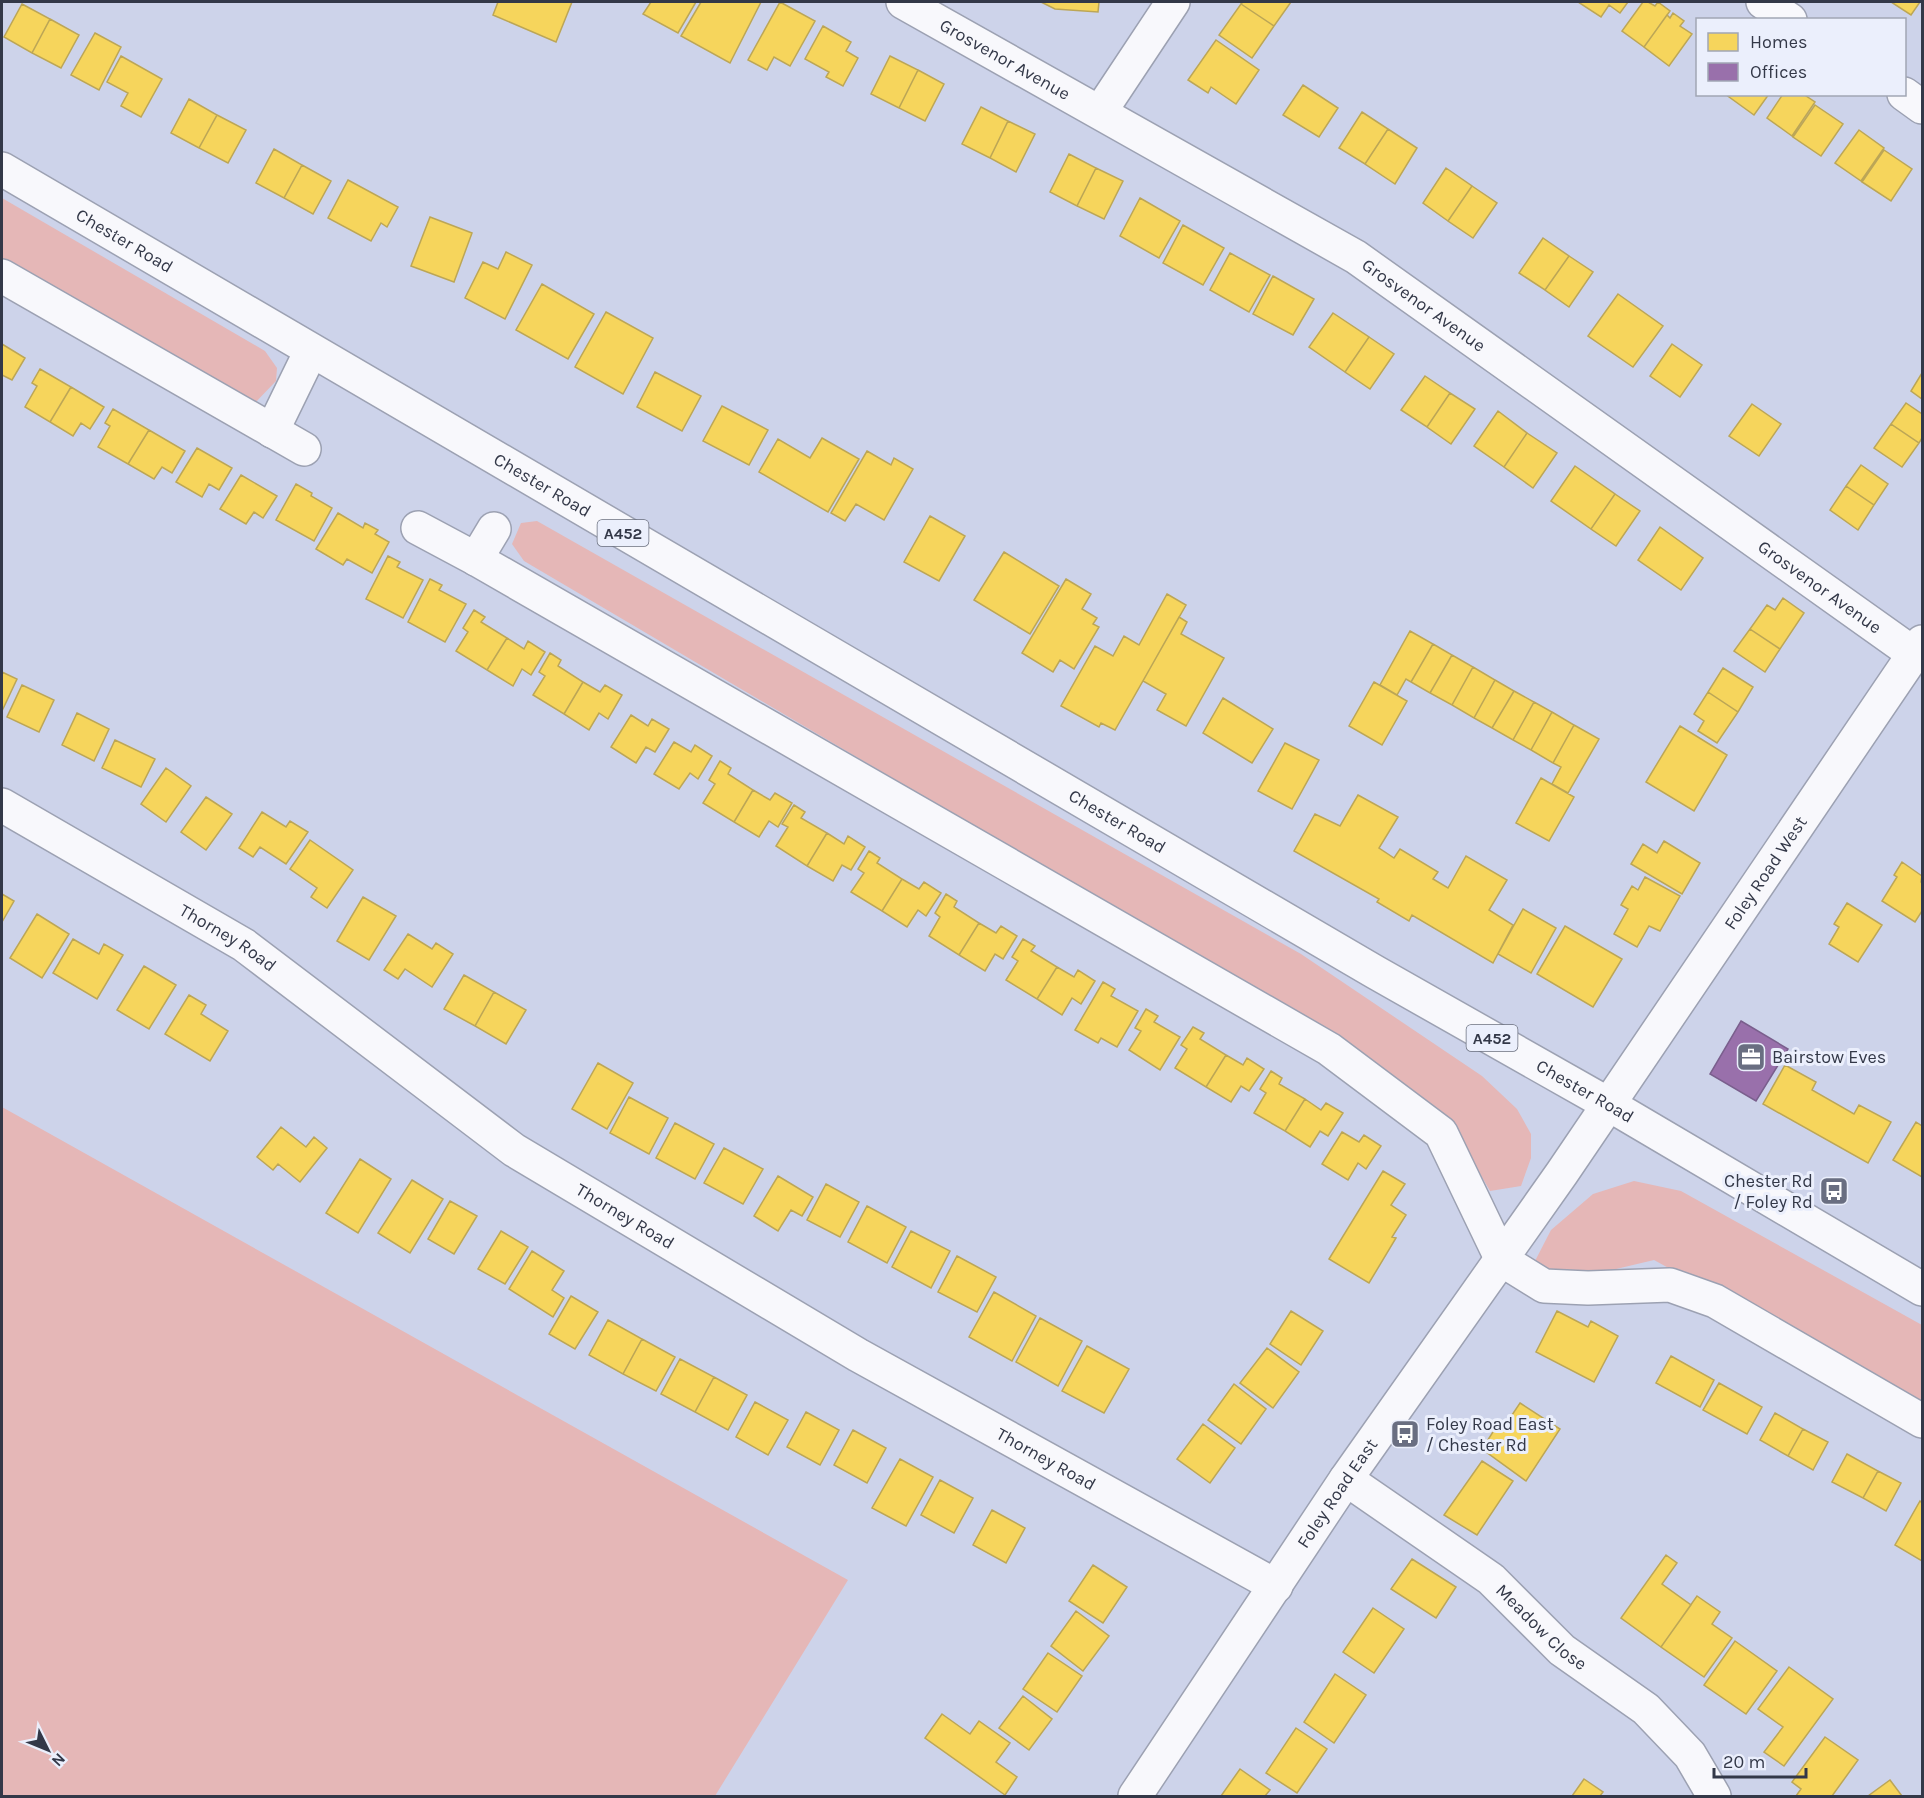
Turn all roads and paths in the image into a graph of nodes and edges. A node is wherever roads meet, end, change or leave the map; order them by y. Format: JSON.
{"nodes":[{"id":1,"x":903,"y":2,"type":"edge"},
{"id":2,"x":1173,"y":2,"type":"edge"},
{"id":3,"x":1763,"y":2,"type":"edge"},
{"id":4,"x":1787,"y":18,"type":"edge"},
{"id":5,"x":1906,"y":95,"type":"edge"},
{"id":6,"x":1923,"y":107,"type":"edge"},
{"id":7,"x":1100,"y":112,"type":"junction"},
{"id":8,"x":2,"y":169,"type":"edge"},
{"id":9,"x":2,"y":276,"type":"edge"},
{"id":10,"x":311,"y":351,"type":"junction"},
{"id":11,"x":272,"y":431,"type":"junction"},
{"id":12,"x":304,"y":449,"type":"dead end"},
{"id":13,"x":418,"y":528,"type":"dead end"},
{"id":14,"x":494,"y":529,"type":"dead end"},
{"id":15,"x":476,"y":559,"type":"junction"},
{"id":16,"x":1918,"y":648,"type":"edge"},
{"id":17,"x":2,"y":806,"type":"edge"},
{"id":18,"x":1608,"y":1104,"type":"junction"},
{"id":19,"x":1502,"y":1260,"type":"junction"},
{"id":20,"x":1923,"y":1289,"type":"edge"},
{"id":21,"x":1923,"y":1421,"type":"edge"},
{"id":22,"x":1346,"y":1479,"type":"junction"},
{"id":23,"x":1276,"y":1586,"type":"junction"},
{"id":24,"x":1135,"y":1797,"type":"edge"},
{"id":25,"x":1714,"y":1797,"type":"edge"}],
"edges":[{"from":1,"to":7,"type":"main road","name":"Grosvenor Avenue"},
{"from":2,"to":7,"type":"main road"},
{"from":3,"to":4,"type":"main road"},
{"from":5,"to":6,"type":"main road"},
{"from":7,"to":16,"type":"main road","name":"Grosvenor Avenue"},
{"from":8,"to":10,"type":"main road","name":"Chester Road","number":"A452"},
{"from":9,"to":11,"type":"main road"},
{"from":10,"to":11,"type":"main road"},
{"from":10,"to":18,"type":"main road","name":"Chester Road","number":"A452"},
{"from":11,"to":12,"type":"main road"},
{"from":13,"to":15,"type":"main road"},
{"from":14,"to":15,"type":"main road"},
{"from":15,"to":19,"type":"main road"},
{"from":16,"to":18,"type":"main road","name":"Foley Road West"},
{"from":17,"to":23,"type":"main road","name":"Thorney Road"},
{"from":18,"to":19,"type":"main road","name":"Foley Road East"},
{"from":18,"to":20,"type":"main road","name":"Chester Road","number":"A452"},
{"from":19,"to":21,"type":"main road"},
{"from":19,"to":22,"type":"main road","name":"Foley Road East"},
{"from":22,"to":23,"type":"main road","name":"Foley Road East"},
{"from":22,"to":25,"type":"main road","name":"Meadow Close"},
{"from":23,"to":24,"type":"main road","name":"Foley Road East"}]}
